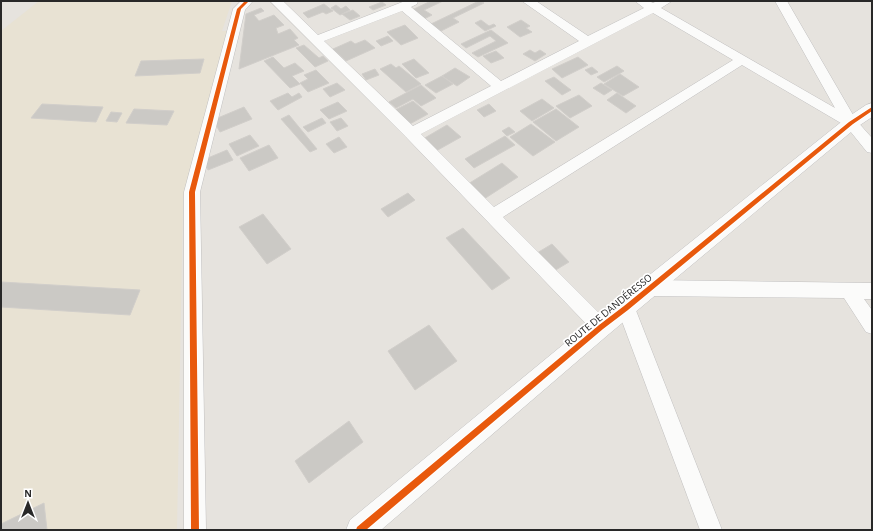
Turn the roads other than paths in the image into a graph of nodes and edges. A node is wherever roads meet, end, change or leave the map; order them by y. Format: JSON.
{"nodes":[{"id":1,"x":247,"y":1,"type":"edge"},
{"id":2,"x":276,"y":1,"type":"edge"},
{"id":3,"x":415,"y":1,"type":"edge"},
{"id":4,"x":528,"y":1,"type":"edge"},
{"id":5,"x":666,"y":1,"type":"edge"},
{"id":6,"x":782,"y":1,"type":"edge"},
{"id":7,"x":646,"y":4,"type":"edge"},
{"id":8,"x":403,"y":6,"type":"junction"},
{"id":9,"x":317,"y":40,"type":"junction"},
{"id":10,"x":587,"y":41,"type":"junction"},
{"id":11,"x":742,"y":60,"type":"junction"},
{"id":12,"x":500,"y":87,"type":"junction"},
{"id":13,"x":872,"y":109,"type":"edge"},
{"id":14,"x":851,"y":123,"type":"junction"},
{"id":15,"x":411,"y":133,"type":"junction"},
{"id":16,"x":872,"y":148,"type":"edge"},
{"id":17,"x":492,"y":216,"type":"junction"},
{"id":18,"x":650,"y":288,"type":"junction"},
{"id":19,"x":872,"y":291,"type":"edge"},
{"id":20,"x":850,"y":292,"type":"junction"},
{"id":21,"x":626,"y":308,"type":"junction"},
{"id":22,"x":872,"y":326,"type":"edge"},
{"id":23,"x":601,"y":327,"type":"junction"},
{"id":24,"x":195,"y":530,"type":"edge"},
{"id":25,"x":360,"y":530,"type":"edge"},
{"id":26,"x":711,"y":530,"type":"edge"}],
"edges":[{"from":1,"to":24,"type":"street"},
{"from":2,"to":9,"type":"street"},
{"from":3,"to":8,"type":"street"},
{"from":4,"to":10,"type":"street"},
{"from":5,"to":7,"type":"street"},
{"from":6,"to":14,"type":"street"},
{"from":7,"to":10,"type":"street"},
{"from":7,"to":11,"type":"street"},
{"from":8,"to":9,"type":"street"},
{"from":8,"to":12,"type":"street"},
{"from":9,"to":15,"type":"street"},
{"from":10,"to":12,"type":"street"},
{"from":11,"to":14,"type":"street"},
{"from":11,"to":17,"type":"street"},
{"from":12,"to":15,"type":"street"},
{"from":13,"to":14,"type":"street","name":"ROUTE DE DANDÉRESSO"},
{"from":14,"to":16,"type":"street"},
{"from":14,"to":18,"type":"street","name":"ROUTE DE DANDÉRESSO"},
{"from":15,"to":17,"type":"street"},
{"from":17,"to":23,"type":"street"},
{"from":18,"to":20,"type":"street"},
{"from":18,"to":21,"type":"street","name":"ROUTE DE DANDÉRESSO"},
{"from":19,"to":20,"type":"street"},
{"from":20,"to":22,"type":"street"},
{"from":21,"to":23,"type":"street","name":"ROUTE DE DANDÉRESSO"},
{"from":21,"to":26,"type":"street"},
{"from":23,"to":25,"type":"street","name":"ROUTE DE DANDÉRESSO"}]}
